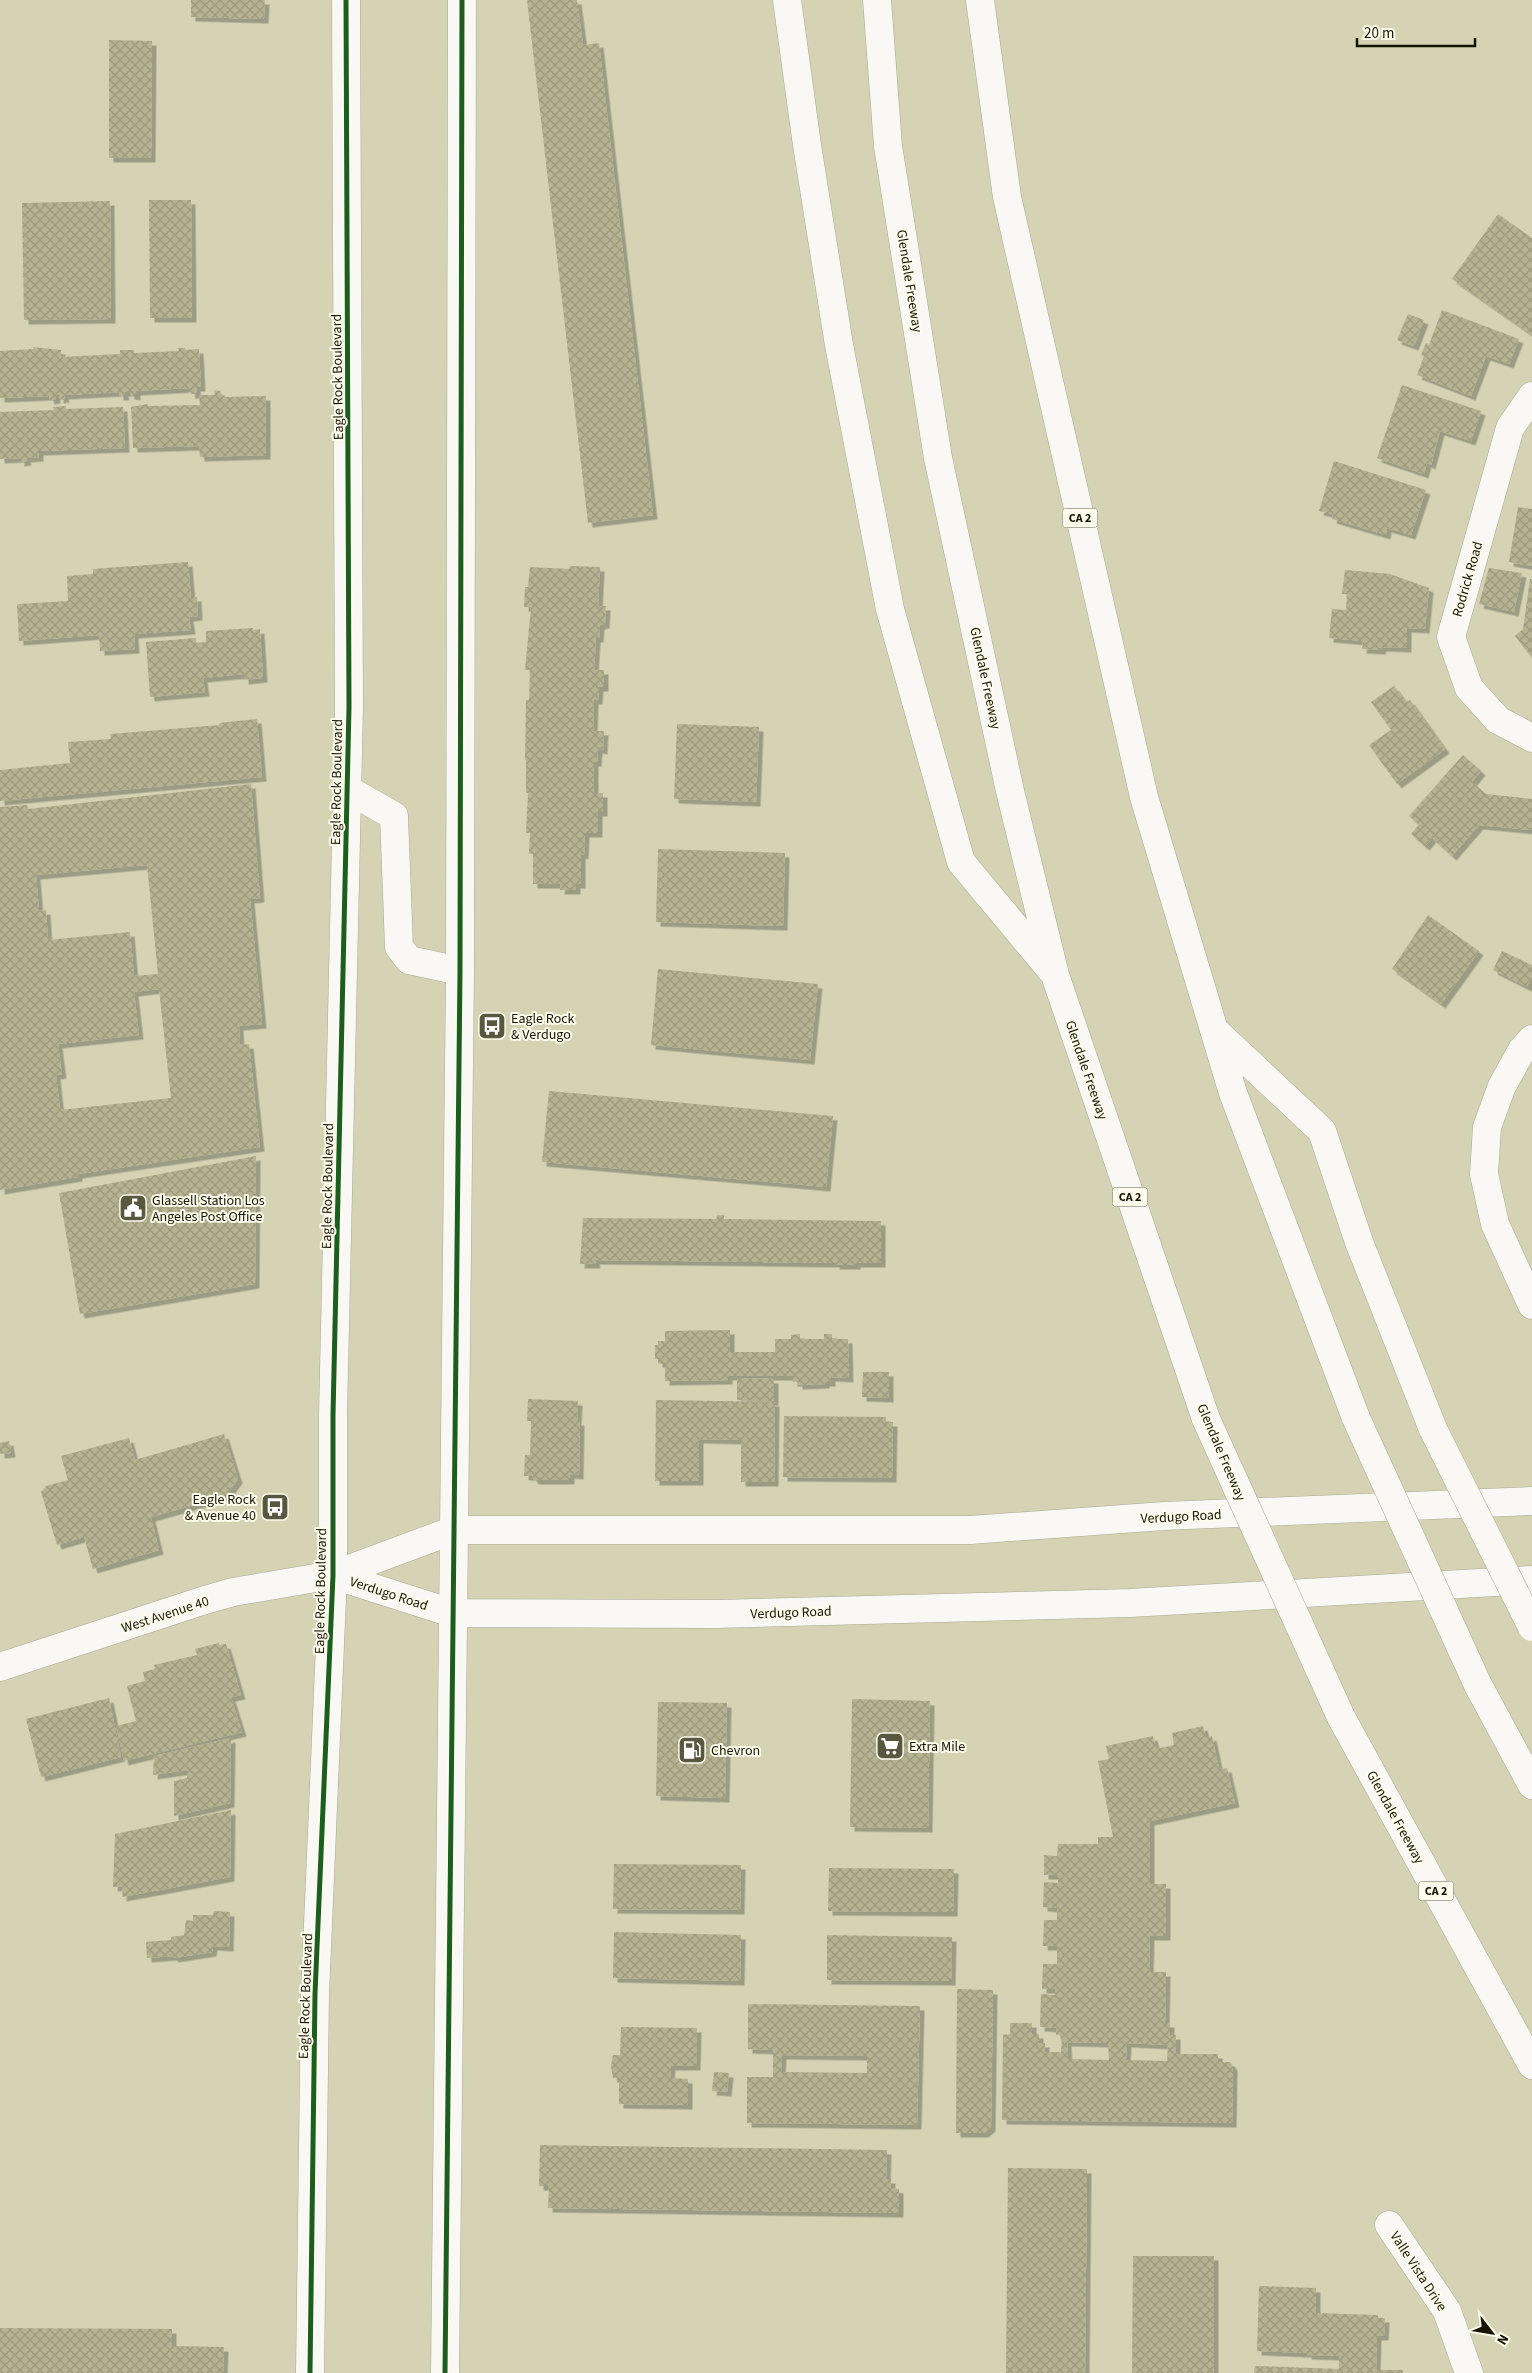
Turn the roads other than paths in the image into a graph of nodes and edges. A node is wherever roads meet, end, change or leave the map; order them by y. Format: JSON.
{"nodes":[{"id":1,"x":346,"y":0,"type":"edge"},
{"id":2,"x":462,"y":0,"type":"edge"},
{"id":3,"x":788,"y":0,"type":"edge"},
{"id":4,"x":876,"y":0,"type":"edge"},
{"id":5,"x":980,"y":0,"type":"edge"},
{"id":6,"x":1532,"y":396,"type":"edge"},
{"id":7,"x":1532,"y":738,"type":"edge"},
{"id":8,"x":347,"y":789,"type":"junction"},
{"id":9,"x":460,"y":971,"type":"junction"},
{"id":10,"x":1055,"y":975,"type":"junction"},
{"id":11,"x":1213,"y":1028,"type":"junction"},
{"id":12,"x":1532,"y":1039,"type":"edge"},
{"id":13,"x":1532,"y":1305,"type":"edge"},
{"id":14,"x":1532,"y":1501,"type":"edge"},
{"id":15,"x":454,"y":1530,"type":"junction"},
{"id":16,"x":333,"y":1575,"type":"junction"},
{"id":17,"x":1532,"y":1580,"type":"edge"},
{"id":18,"x":452,"y":1613,"type":"junction"},
{"id":19,"x":1532,"y":1626,"type":"edge"},
{"id":20,"x":0,"y":1667,"type":"edge"},
{"id":21,"x":1532,"y":1785,"type":"edge"},
{"id":22,"x":1532,"y":2065,"type":"edge"},
{"id":23,"x":1389,"y":2225,"type":"dead end"},
{"id":24,"x":310,"y":2373,"type":"edge"},
{"id":25,"x":445,"y":2373,"type":"edge"},
{"id":26,"x":1469,"y":2373,"type":"edge"}],
"edges":[{"from":1,"to":8,"type":"main road","name":"Eagle Rock Boulevard"},
{"from":2,"to":9,"type":"main road"},
{"from":3,"to":10,"type":"main road"},
{"from":4,"to":10,"type":"main road","name":"Glendale Freeway","number":"CA 2"},
{"from":5,"to":11,"type":"main road","number":"CA 2"},
{"from":6,"to":7,"type":"main road","name":"Rodrick Road"},
{"from":8,"to":9,"type":"main road"},
{"from":8,"to":16,"type":"main road","name":"Eagle Rock Boulevard"},
{"from":9,"to":15,"type":"main road"},
{"from":10,"to":22,"type":"main road","name":"Glendale Freeway","number":"CA 2","bridge":true},
{"from":11,"to":19,"type":"main road","bridge":true},
{"from":11,"to":21,"type":"main road","number":"CA 2","bridge":true},
{"from":12,"to":13,"type":"main road"},
{"from":14,"to":15,"type":"main road","name":"Verdugo Road"},
{"from":15,"to":16,"type":"main road","name":"Verdugo Road"},
{"from":15,"to":18,"type":"main road"},
{"from":16,"to":18,"type":"main road","name":"Verdugo Road"},
{"from":16,"to":20,"type":"main road","name":"West Avenue 40"},
{"from":16,"to":24,"type":"main road","name":"Eagle Rock Boulevard"},
{"from":17,"to":18,"type":"main road","name":"Verdugo Road"},
{"from":18,"to":25,"type":"main road"},
{"from":23,"to":26,"type":"main road","name":"Valle Vista Drive"}]}
